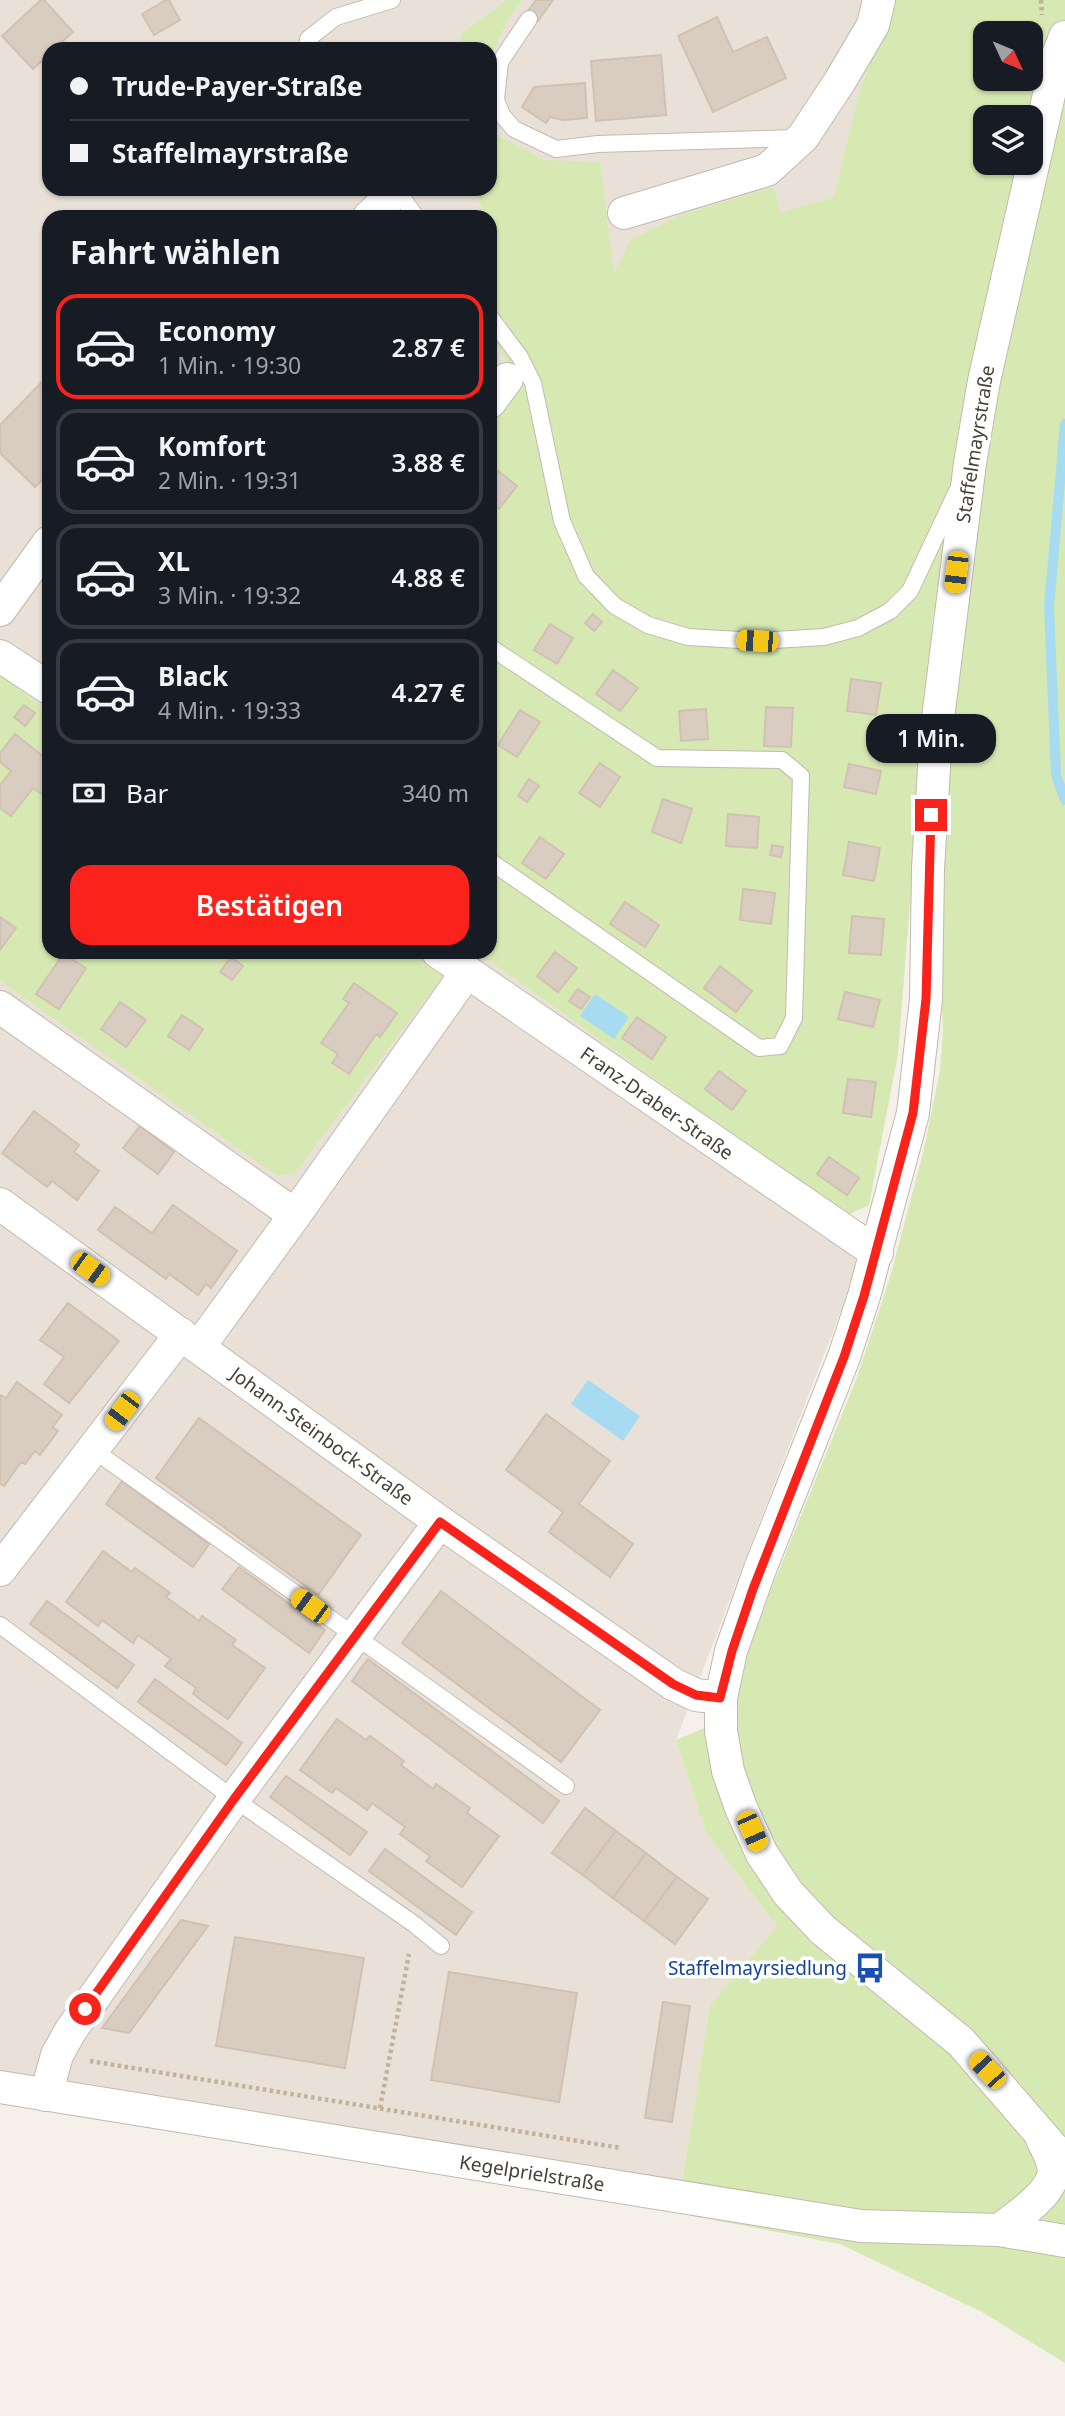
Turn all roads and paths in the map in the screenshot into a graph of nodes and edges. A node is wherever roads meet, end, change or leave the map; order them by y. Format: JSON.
{"nodes":[{"id":1,"x":392,"y":0,"type":"edge"},
{"id":2,"x":879,"y":0,"type":"edge"},
{"id":3,"x":529,"y":19,"type":"dead end"},
{"id":4,"x":1065,"y":37,"type":"edge"},
{"id":5,"x":308,"y":42,"type":"edge"},
{"id":6,"x":497,"y":90,"type":"edge"},
{"id":7,"x":497,"y":102,"type":"edge"},
{"id":8,"x":803,"y":137,"type":"junction"},
{"id":9,"x":389,"y":196,"type":"edge"},
{"id":10,"x":376,"y":210,"type":"edge"},
{"id":11,"x":624,"y":213,"type":"dead end"},
{"id":12,"x":497,"y":326,"type":"edge"},
{"id":13,"x":970,"y":463,"type":"junction"},
{"id":14,"x":42,"y":552,"type":"edge"},
{"id":15,"x":0,"y":610,"type":"edge"},
{"id":16,"x":497,"y":651,"type":"edge"},
{"id":17,"x":0,"y":656,"type":"edge"},
{"id":18,"x":42,"y":683,"type":"edge"},
{"id":19,"x":497,"y":866,"type":"edge"},
{"id":20,"x":448,"y":959,"type":"edge"},
{"id":21,"x":467,"y":972,"type":"junction"},
{"id":22,"x":0,"y":1007,"type":"edge"},
{"id":23,"x":0,"y":1204,"type":"edge"},
{"id":24,"x":295,"y":1215,"type":"junction"},
{"id":25,"x":877,"y":1253,"type":"junction"},
{"id":26,"x":190,"y":1341,"type":"junction"},
{"id":27,"x":92,"y":1449,"type":"junction"},
{"id":28,"x":440,"y":1522,"type":"junction"},
{"id":29,"x":0,"y":1570,"type":"edge"},
{"id":30,"x":0,"y":1625,"type":"edge"},
{"id":31,"x":354,"y":1637,"type":"junction"},
{"id":32,"x":720,"y":1698,"type":"junction"},
{"id":33,"x":566,"y":1786,"type":"dead end"},
{"id":34,"x":234,"y":1799,"type":"junction"},
{"id":35,"x":414,"y":1924,"type":"junction"},
{"id":36,"x":441,"y":1946,"type":"dead end"},
{"id":37,"x":57,"y":2055,"type":"junction"},
{"id":38,"x":0,"y":2087,"type":"edge"},
{"id":39,"x":46,"y":2095,"type":"junction"},
{"id":40,"x":380,"y":2108,"type":"junction"},
{"id":41,"x":1042,"y":2138,"type":"junction"},
{"id":42,"x":621,"y":2148,"type":"dead end"},
{"id":43,"x":1065,"y":2162,"type":"edge"},
{"id":44,"x":999,"y":2230,"type":"junction"},
{"id":45,"x":1065,"y":2241,"type":"edge"}],
"edges":[{"from":1,"to":5,"type":"lane"},
{"from":2,"to":8,"type":"street"},
{"from":3,"to":6,"type":"lane"},
{"from":4,"to":13,"type":"street","name":"Staffelmayrstraße"},
{"from":7,"to":8,"type":"lane"},
{"from":8,"to":11,"type":"street"},
{"from":9,"to":10,"type":"street"},
{"from":12,"to":13,"type":"lane"},
{"from":13,"to":25,"type":"street","name":"Staffelmayrstraße"},
{"from":14,"to":15,"type":"street"},
{"from":16,"to":19,"type":"lane"},
{"from":17,"to":18,"type":"street"},
{"from":20,"to":21,"type":"street","name":"Franz-Draber-Straße"},
{"from":21,"to":24,"type":"street"},
{"from":21,"to":25,"type":"street","name":"Franz-Draber-Straße"},
{"from":22,"to":24,"type":"street"},
{"from":23,"to":26,"type":"street","name":"Johann-Steinbock-Straße"},
{"from":24,"to":26,"type":"street"},
{"from":25,"to":32,"type":"street","name":"Staffelmayrstraße"},
{"from":26,"to":27,"type":"street"},
{"from":26,"to":28,"type":"street","name":"Johann-Steinbock-Straße"},
{"from":27,"to":29,"type":"street"},
{"from":27,"to":31,"type":"lane"},
{"from":28,"to":31,"type":"street"},
{"from":28,"to":32,"type":"street","name":"Johann-Steinbock-Straße"},
{"from":30,"to":34,"type":"lane"},
{"from":31,"to":33,"type":"lane"},
{"from":31,"to":34,"type":"street"},
{"from":32,"to":41,"type":"street","name":"Staffelmayrstraße"},
{"from":34,"to":35,"type":"lane"},
{"from":34,"to":37,"type":"street"},
{"from":35,"to":36,"type":"lane"},
{"from":35,"to":40,"type":"path"},
{"from":37,"to":39,"type":"street"},
{"from":37,"to":40,"type":"path"},
{"from":38,"to":39,"type":"street","name":"Kegelprielstraße"},
{"from":39,"to":44,"type":"street","name":"Kegelprielstraße"},
{"from":40,"to":42,"type":"path"},
{"from":41,"to":43,"type":"street","name":"Staffelmayrstraße"},
{"from":41,"to":44,"type":"street"},
{"from":44,"to":45,"type":"street","name":"Kegelprielstraße"}]}
